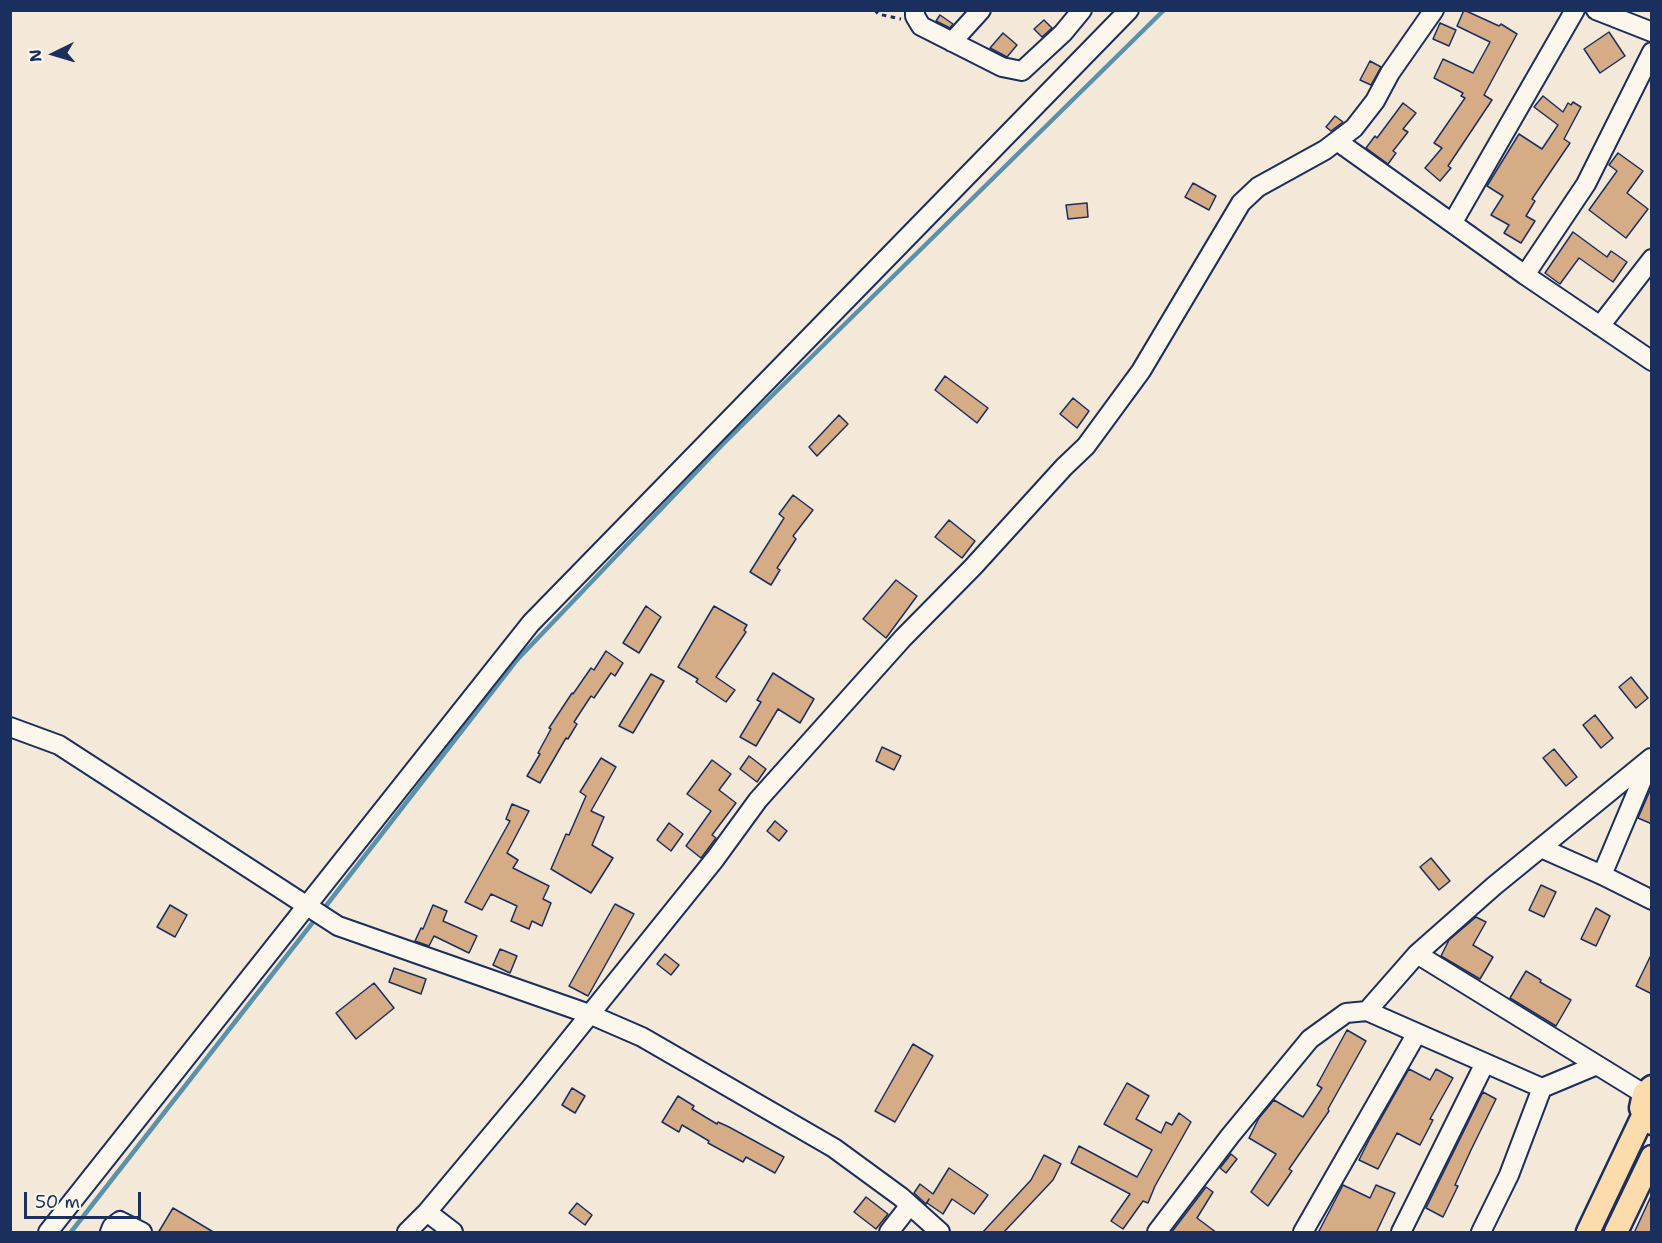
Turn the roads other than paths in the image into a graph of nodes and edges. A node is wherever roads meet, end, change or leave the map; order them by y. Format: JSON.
{"nodes":[{"id":1,"x":981,"y":10,"type":"edge"},
{"id":2,"x":1082,"y":10,"type":"edge"},
{"id":3,"x":1129,"y":10,"type":"edge"},
{"id":4,"x":1434,"y":10,"type":"edge"},
{"id":5,"x":1575,"y":10,"type":"edge"},
{"id":6,"x":1596,"y":10,"type":"edge"},
{"id":7,"x":915,"y":13,"type":"edge"},
{"id":8,"x":1652,"y":32,"type":"edge"},
{"id":9,"x":952,"y":42,"type":"junction"},
{"id":10,"x":1652,"y":51,"type":"edge"},
{"id":11,"x":1336,"y":141,"type":"junction"},
{"id":12,"x":1453,"y":222,"type":"junction"},
{"id":13,"x":1652,"y":259,"type":"edge"},
{"id":14,"x":1525,"y":275,"type":"junction"},
{"id":15,"x":1600,"y":326,"type":"junction"},
{"id":16,"x":1652,"y":361,"type":"edge"},
{"id":17,"x":10,"y":727,"type":"edge"},
{"id":18,"x":1651,"y":757,"type":"edge"},
{"id":19,"x":1541,"y":849,"type":"junction"},
{"id":20,"x":1602,"y":875,"type":"junction"},
{"id":21,"x":1652,"y":900,"type":"edge"},
{"id":22,"x":313,"y":908,"type":"junction"},
{"id":23,"x":1417,"y":954,"type":"junction"},
{"id":24,"x":1367,"y":1011,"type":"junction"},
{"id":25,"x":589,"y":1014,"type":"junction"},
{"id":26,"x":1418,"y":1033,"type":"junction"},
{"id":27,"x":1485,"y":1063,"type":"junction"},
{"id":28,"x":1597,"y":1065,"type":"junction"},
{"id":29,"x":1542,"y":1088,"type":"junction"},
{"id":30,"x":1648,"y":1104,"type":"edge"},
{"id":31,"x":1652,"y":1157,"type":"edge"},
{"id":32,"x":910,"y":1205,"type":"junction"},
{"id":33,"x":427,"y":1212,"type":"junction"},
{"id":34,"x":48,"y":1233,"type":"edge"},
{"id":35,"x":110,"y":1233,"type":"edge"},
{"id":36,"x":142,"y":1233,"type":"edge"},
{"id":37,"x":407,"y":1233,"type":"edge"},
{"id":38,"x":453,"y":1233,"type":"edge"},
{"id":39,"x":889,"y":1233,"type":"edge"},
{"id":40,"x":940,"y":1233,"type":"edge"},
{"id":41,"x":1157,"y":1233,"type":"edge"},
{"id":42,"x":1303,"y":1233,"type":"edge"},
{"id":43,"x":1401,"y":1233,"type":"edge"},
{"id":44,"x":1481,"y":1233,"type":"edge"},
{"id":45,"x":1588,"y":1233,"type":"edge"},
{"id":46,"x":1616,"y":1233,"type":"edge"}],
"edges":[{"from":1,"to":9,"type":"street"},
{"from":2,"to":9,"type":"street"},
{"from":3,"to":22,"type":"street"},
{"from":4,"to":11,"type":"street"},
{"from":5,"to":12,"type":"street"},
{"from":6,"to":8,"type":"street"},
{"from":7,"to":9,"type":"street"},
{"from":10,"to":14,"type":"street"},
{"from":11,"to":12,"type":"street"},
{"from":11,"to":25,"type":"street"},
{"from":12,"to":14,"type":"street"},
{"from":13,"to":15,"type":"street"},
{"from":14,"to":15,"type":"street"},
{"from":15,"to":16,"type":"street"},
{"from":17,"to":22,"type":"street"},
{"from":18,"to":19,"type":"street"},
{"from":18,"to":20,"type":"street"},
{"from":19,"to":20,"type":"street"},
{"from":19,"to":23,"type":"street"},
{"from":20,"to":21,"type":"street"},
{"from":22,"to":25,"type":"street"},
{"from":22,"to":34,"type":"street"},
{"from":23,"to":24,"type":"street"},
{"from":23,"to":28,"type":"street"},
{"from":24,"to":26,"type":"street"},
{"from":24,"to":41,"type":"street"},
{"from":25,"to":32,"type":"street"},
{"from":25,"to":33,"type":"street"},
{"from":26,"to":27,"type":"street"},
{"from":26,"to":42,"type":"street"},
{"from":27,"to":29,"type":"street"},
{"from":27,"to":43,"type":"street"},
{"from":28,"to":29,"type":"street"},
{"from":28,"to":30,"type":"street"},
{"from":29,"to":44,"type":"street"},
{"from":30,"to":45,"type":"main road"},
{"from":31,"to":46,"type":"main road"},
{"from":32,"to":39,"type":"street"},
{"from":32,"to":40,"type":"street"},
{"from":33,"to":37,"type":"street"},
{"from":33,"to":38,"type":"street"},
{"from":35,"to":36,"type":"street"}]}
